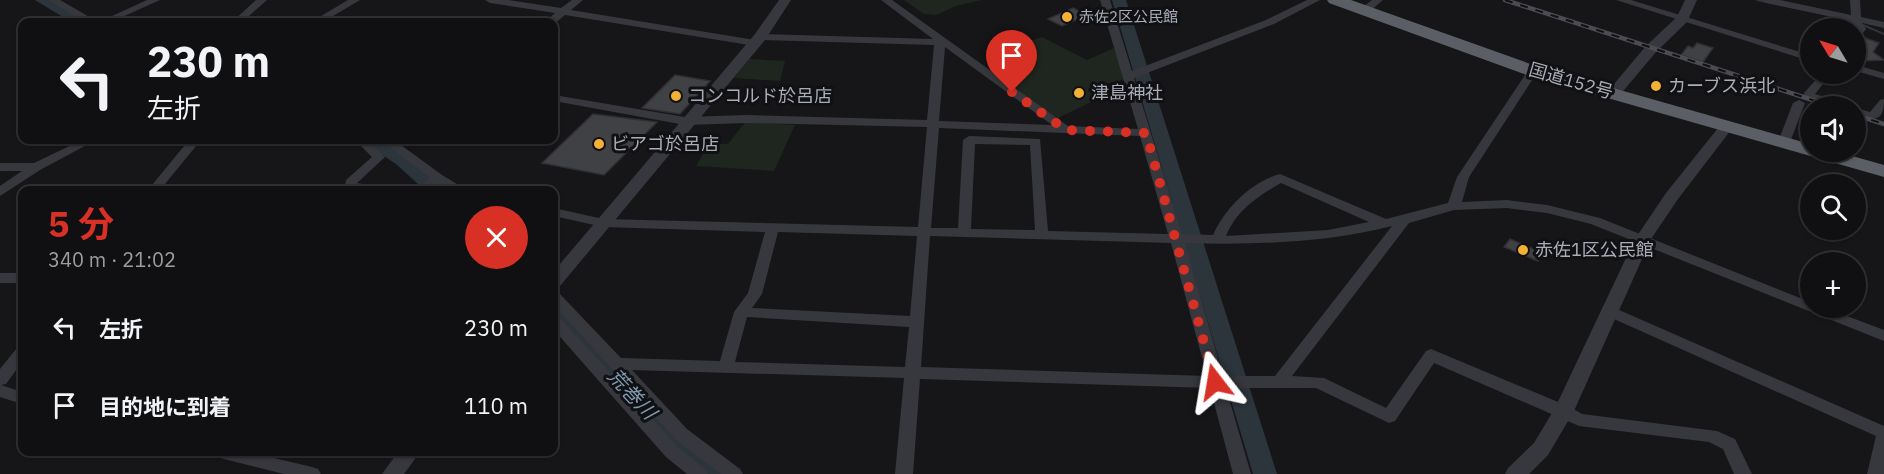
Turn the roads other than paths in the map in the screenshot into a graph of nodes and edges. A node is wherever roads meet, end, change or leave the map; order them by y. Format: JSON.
{"nodes":[{"id":1,"x":53,"y":0,"type":"edge"},
{"id":2,"x":155,"y":0,"type":"edge"},
{"id":3,"x":262,"y":0,"type":"edge"},
{"id":4,"x":355,"y":0,"type":"edge"},
{"id":5,"x":490,"y":0,"type":"edge"},
{"id":6,"x":578,"y":0,"type":"edge"},
{"id":7,"x":785,"y":0,"type":"edge"},
{"id":8,"x":886,"y":0,"type":"edge"},
{"id":9,"x":1106,"y":0,"type":"edge"},
{"id":10,"x":1315,"y":0,"type":"edge"},
{"id":11,"x":1335,"y":0,"type":"edge"},
{"id":12,"x":1621,"y":0,"type":"edge"},
{"id":13,"x":1691,"y":0,"type":"edge"},
{"id":14,"x":1855,"y":0,"type":"edge"},
{"id":15,"x":1773,"y":1,"type":"edge"},
{"id":16,"x":1371,"y":5,"type":"edge"},
{"id":17,"x":1813,"y":5,"type":"edge"},
{"id":18,"x":564,"y":12,"type":"junction"},
{"id":19,"x":86,"y":18,"type":"edge"},
{"id":20,"x":113,"y":18,"type":"edge"},
{"id":21,"x":242,"y":18,"type":"edge"},
{"id":22,"x":323,"y":18,"type":"edge"},
{"id":23,"x":556,"y":18,"type":"edge"},
{"id":24,"x":1848,"y":18,"type":"edge"},
{"id":25,"x":1856,"y":18,"type":"edge"},
{"id":26,"x":1683,"y":19,"type":"junction"},
{"id":27,"x":1866,"y":22,"type":"edge"},
{"id":28,"x":1884,"y":25,"type":"edge"},
{"id":29,"x":758,"y":40,"type":"junction"},
{"id":30,"x":940,"y":40,"type":"junction"},
{"id":31,"x":1800,"y":55,"type":"edge"},
{"id":32,"x":1533,"y":71,"type":"junction"},
{"id":33,"x":1866,"y":71,"type":"edge"},
{"id":34,"x":1131,"y":75,"type":"junction"},
{"id":35,"x":1884,"y":76,"type":"edge"},
{"id":36,"x":1817,"y":84,"type":"edge"},
{"id":37,"x":1614,"y":93,"type":"junction"},
{"id":38,"x":1811,"y":96,"type":"edge"},
{"id":39,"x":558,"y":99,"type":"edge"},
{"id":40,"x":1884,"y":102,"type":"edge"},
{"id":41,"x":1799,"y":103,"type":"dead end"},
{"id":42,"x":1866,"y":114,"type":"edge"},
{"id":43,"x":691,"y":120,"type":"junction"},
{"id":44,"x":934,"y":124,"type":"junction"},
{"id":45,"x":1727,"y":126,"type":"junction"},
{"id":46,"x":1066,"y":130,"type":"junction"},
{"id":47,"x":1146,"y":133,"type":"junction"},
{"id":48,"x":1784,"y":142,"type":"junction"},
{"id":49,"x":82,"y":144,"type":"edge"},
{"id":50,"x":192,"y":144,"type":"edge"},
{"id":51,"x":365,"y":144,"type":"edge"},
{"id":52,"x":404,"y":144,"type":"edge"},
{"id":53,"x":1800,"y":147,"type":"edge"},
{"id":54,"x":1852,"y":162,"type":"edge"},
{"id":55,"x":0,"y":167,"type":"edge"},
{"id":56,"x":36,"y":167,"type":"junction"},
{"id":57,"x":1884,"y":171,"type":"edge"},
{"id":58,"x":445,"y":184,"type":"edge"},
{"id":59,"x":157,"y":186,"type":"edge"},
{"id":60,"x":351,"y":186,"type":"edge"},
{"id":61,"x":0,"y":192,"type":"edge"},
{"id":62,"x":1454,"y":206,"type":"junction"},
{"id":63,"x":558,"y":214,"type":"edge"},
{"id":64,"x":1404,"y":220,"type":"junction"},
{"id":65,"x":603,"y":223,"type":"junction"},
{"id":66,"x":1385,"y":224,"type":"junction"},
{"id":67,"x":772,"y":230,"type":"junction"},
{"id":68,"x":926,"y":233,"type":"junction"},
{"id":69,"x":964,"y":234,"type":"junction"},
{"id":70,"x":1042,"y":237,"type":"junction"},
{"id":71,"x":1218,"y":239,"type":"junction"},
{"id":72,"x":1643,"y":239,"type":"junction"},
{"id":73,"x":1178,"y":240,"type":"junction"},
{"id":74,"x":558,"y":277,"type":"edge"},
{"id":75,"x":0,"y":278,"type":"edge"},
{"id":76,"x":18,"y":278,"type":"edge"},
{"id":77,"x":558,"y":300,"type":"edge"},
{"id":78,"x":1800,"y":302,"type":"edge"},
{"id":79,"x":1610,"y":311,"type":"junction"},
{"id":80,"x":741,"y":312,"type":"junction"},
{"id":81,"x":1839,"y":318,"type":"edge"},
{"id":82,"x":915,"y":322,"type":"junction"},
{"id":83,"x":558,"y":325,"type":"edge"},
{"id":84,"x":1884,"y":336,"type":"edge"},
{"id":85,"x":18,"y":357,"type":"edge"},
{"id":86,"x":617,"y":364,"type":"junction"},
{"id":87,"x":726,"y":366,"type":"junction"},
{"id":88,"x":913,"y":372,"type":"junction"},
{"id":89,"x":0,"y":380,"type":"edge"},
{"id":90,"x":1280,"y":381,"type":"junction"},
{"id":91,"x":1219,"y":382,"type":"junction"},
{"id":92,"x":0,"y":391,"type":"edge"},
{"id":93,"x":18,"y":397,"type":"edge"},
{"id":94,"x":1564,"y":411,"type":"junction"},
{"id":95,"x":1884,"y":434,"type":"edge"},
{"id":96,"x":240,"y":456,"type":"edge"},
{"id":97,"x":407,"y":456,"type":"edge"},
{"id":98,"x":312,"y":474,"type":"edge"},
{"id":99,"x":392,"y":474,"type":"edge"},
{"id":100,"x":699,"y":474,"type":"edge"},
{"id":101,"x":734,"y":474,"type":"edge"},
{"id":102,"x":904,"y":474,"type":"edge"},
{"id":103,"x":1242,"y":474,"type":"edge"},
{"id":104,"x":1515,"y":474,"type":"edge"},
{"id":105,"x":1743,"y":474,"type":"edge"},
{"id":106,"x":1876,"y":474,"type":"edge"}],
"edges":[{"from":1,"to":19,"type":"street"},
{"from":2,"to":20,"type":"street"},
{"from":3,"to":21,"type":"street"},
{"from":4,"to":22,"type":"street"},
{"from":5,"to":18,"type":"street"},
{"from":6,"to":18,"type":"street"},
{"from":7,"to":29,"type":"street"},
{"from":8,"to":30,"type":"street"},
{"from":9,"to":34,"type":"street"},
{"from":10,"to":34,"type":"street"},
{"from":11,"to":16,"type":"highway","name":"国道152号"},
{"from":12,"to":26,"type":"street"},
{"from":13,"to":26,"type":"street"},
{"from":14,"to":25,"type":"street"},
{"from":15,"to":17,"type":"street"},
{"from":16,"to":32,"type":"highway","name":"国道152号"},
{"from":17,"to":24,"type":"street"},
{"from":18,"to":23,"type":"street"},
{"from":18,"to":29,"type":"street"},
{"from":26,"to":31,"type":"street"},
{"from":26,"to":37,"type":"street"},
{"from":27,"to":28,"type":"street"},
{"from":29,"to":30,"type":"street"},
{"from":29,"to":43,"type":"street"},
{"from":30,"to":44,"type":"street"},
{"from":30,"to":46,"type":"street"},
{"from":32,"to":37,"type":"highway","name":"国道152号"},
{"from":32,"to":62,"type":"street"},
{"from":33,"to":35,"type":"street"},
{"from":34,"to":47,"type":"street"},
{"from":36,"to":38,"type":"street"},
{"from":37,"to":45,"type":"highway","name":"国道152号"},
{"from":39,"to":43,"type":"street"},
{"from":40,"to":42,"type":"street"},
{"from":41,"to":48,"type":"street"},
{"from":43,"to":44,"type":"street"},
{"from":43,"to":65,"type":"street"},
{"from":44,"to":46,"type":"street"},
{"from":44,"to":68,"type":"street"},
{"from":45,"to":48,"type":"highway","name":"国道152号"},
{"from":45,"to":72,"type":"street"},
{"from":46,"to":47,"type":"street"},
{"from":47,"to":73,"type":"street"},
{"from":48,"to":53,"type":"highway","name":"国道152号"},
{"from":49,"to":56,"type":"street"},
{"from":50,"to":59,"type":"street"},
{"from":51,"to":60,"type":"street"},
{"from":52,"to":58,"type":"street"},
{"from":54,"to":57,"type":"highway"},
{"from":55,"to":56,"type":"street"},
{"from":56,"to":61,"type":"street"},
{"from":62,"to":64,"type":"street"},
{"from":62,"to":72,"type":"street"},
{"from":63,"to":65,"type":"street"},
{"from":64,"to":66,"type":"street"},
{"from":64,"to":90,"type":"street"},
{"from":65,"to":67,"type":"street"},
{"from":65,"to":74,"type":"street"},
{"from":66,"to":71,"type":"street"},
{"from":66,"to":71,"type":"street"},
{"from":67,"to":68,"type":"street"},
{"from":67,"to":80,"type":"street"},
{"from":68,"to":69,"type":"street"},
{"from":68,"to":82,"type":"street"},
{"from":69,"to":70,"type":"street"},
{"from":69,"to":70,"type":"street"},
{"from":70,"to":73,"type":"street"},
{"from":71,"to":73,"type":"street"},
{"from":72,"to":78,"type":"street"},
{"from":72,"to":79,"type":"street"},
{"from":73,"to":91,"type":"street"},
{"from":75,"to":76,"type":"street"},
{"from":77,"to":86,"type":"street"},
{"from":79,"to":94,"type":"street"},
{"from":79,"to":95,"type":"street"},
{"from":80,"to":82,"type":"street"},
{"from":80,"to":87,"type":"street"},
{"from":81,"to":84,"type":"street"},
{"from":82,"to":88,"type":"street"},
{"from":83,"to":100,"type":"street"},
{"from":85,"to":89,"type":"street"},
{"from":86,"to":87,"type":"street"},
{"from":86,"to":101,"type":"street"},
{"from":87,"to":88,"type":"street"},
{"from":88,"to":91,"type":"street"},
{"from":88,"to":102,"type":"street"},
{"from":90,"to":91,"type":"street"},
{"from":90,"to":94,"type":"street"},
{"from":91,"to":103,"type":"street"},
{"from":92,"to":93,"type":"street"},
{"from":94,"to":104,"type":"street"},
{"from":94,"to":105,"type":"street"},
{"from":95,"to":106,"type":"street"},
{"from":96,"to":98,"type":"street"},
{"from":97,"to":99,"type":"street"}]}
